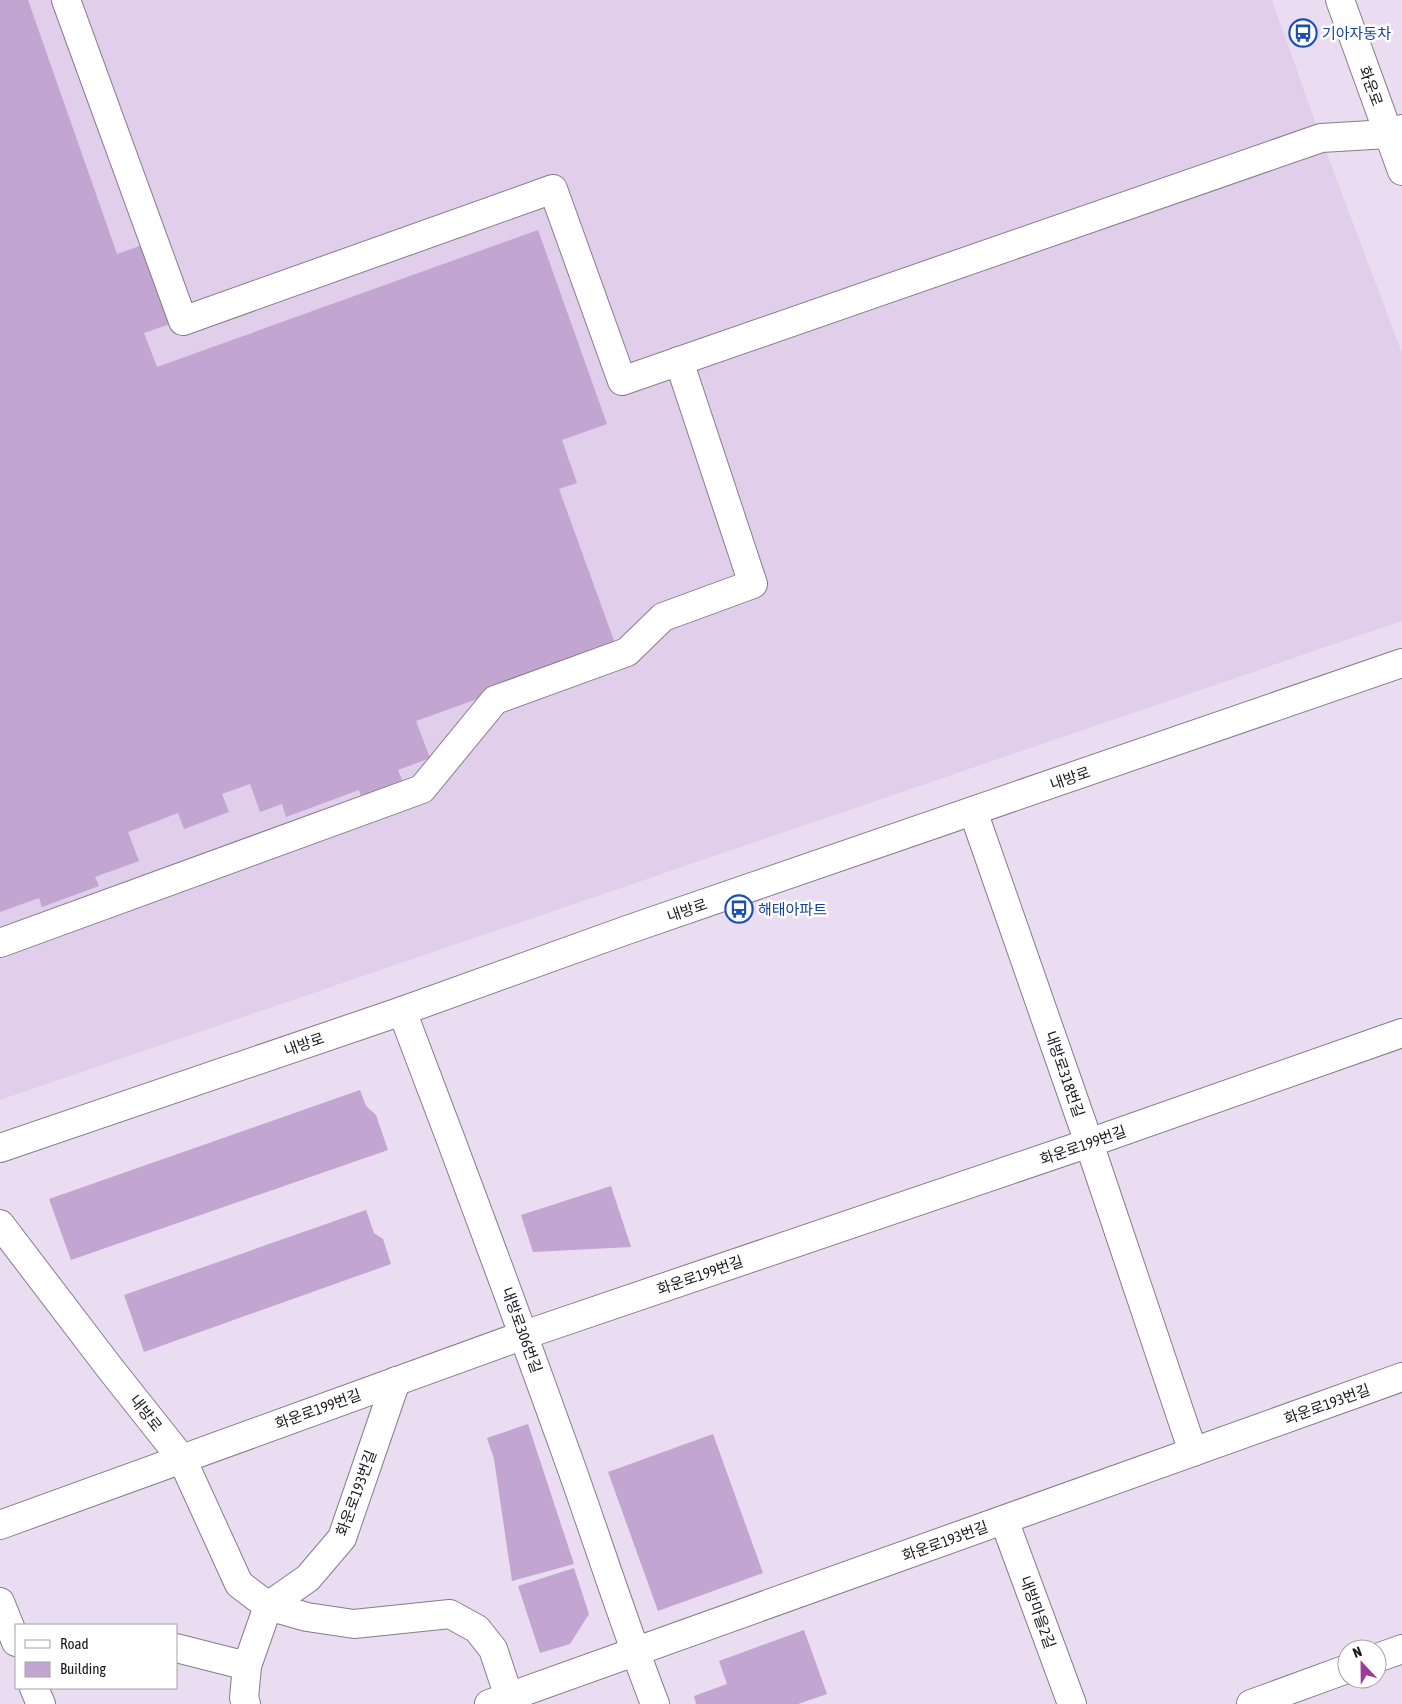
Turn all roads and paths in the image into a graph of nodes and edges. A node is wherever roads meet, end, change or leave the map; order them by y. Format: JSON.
{"nodes":[{"id":1,"x":66,"y":0,"type":"edge"},
{"id":2,"x":1340,"y":0,"type":"edge"},
{"id":3,"x":1395,"y":131,"type":"edge"},
{"id":4,"x":1402,"y":171,"type":"edge"},
{"id":5,"x":679,"y":361,"type":"junction"},
{"id":6,"x":1402,"y":663,"type":"edge"},
{"id":7,"x":973,"y":811,"type":"junction"},
{"id":8,"x":0,"y":943,"type":"edge"},
{"id":9,"x":402,"y":1011,"type":"junction"},
{"id":10,"x":1402,"y":1033,"type":"edge"},
{"id":11,"x":1089,"y":1143,"type":"junction"},
{"id":12,"x":0,"y":1148,"type":"edge"},
{"id":13,"x":0,"y":1224,"type":"edge"},
{"id":14,"x":524,"y":1334,"type":"junction"},
{"id":15,"x":1402,"y":1377,"type":"edge"},
{"id":16,"x":396,"y":1381,"type":"junction"},
{"id":17,"x":1193,"y":1452,"type":"junction"},
{"id":18,"x":182,"y":1459,"type":"junction"},
{"id":19,"x":1004,"y":1520,"type":"junction"},
{"id":20,"x":0,"y":1525,"type":"edge"},
{"id":21,"x":0,"y":1602,"type":"edge"},
{"id":22,"x":268,"y":1606,"type":"junction"},
{"id":23,"x":15,"y":1640,"type":"edge"},
{"id":24,"x":178,"y":1649,"type":"edge"},
{"id":25,"x":1402,"y":1649,"type":"edge"},
{"id":26,"x":634,"y":1652,"type":"junction"},
{"id":27,"x":1387,"y":1654,"type":"edge"},
{"id":28,"x":247,"y":1666,"type":"junction"},
{"id":29,"x":1337,"y":1673,"type":"edge"},
{"id":30,"x":504,"y":1682,"type":"dead end"},
{"id":31,"x":34,"y":1689,"type":"edge"},
{"id":32,"x":41,"y":1704,"type":"edge"},
{"id":33,"x":246,"y":1704,"type":"edge"},
{"id":34,"x":489,"y":1704,"type":"edge"},
{"id":35,"x":654,"y":1704,"type":"edge"},
{"id":36,"x":1072,"y":1704,"type":"edge"},
{"id":37,"x":1251,"y":1704,"type":"edge"}],
"edges":[{"from":1,"to":5,"type":"street"},
{"from":2,"to":3,"type":"street","name":"화운로"},
{"from":3,"to":4,"type":"street","name":"화운로"},
{"from":3,"to":5,"type":"street"},
{"from":5,"to":8,"type":"street"},
{"from":6,"to":7,"type":"street","name":"내방로"},
{"from":7,"to":9,"type":"street","name":"내방로"},
{"from":7,"to":11,"type":"street","name":"내방로318번길"},
{"from":9,"to":12,"type":"street","name":"내방로"},
{"from":9,"to":14,"type":"street","name":"내방로306번길"},
{"from":10,"to":11,"type":"street","name":"화운로199번길"},
{"from":11,"to":14,"type":"street","name":"화운로199번길"},
{"from":11,"to":17,"type":"street","name":"내방로318번길"},
{"from":13,"to":18,"type":"street","name":"내방로"},
{"from":14,"to":16,"type":"street","name":"화운로199번길"},
{"from":14,"to":26,"type":"street","name":"내방로306번길"},
{"from":15,"to":17,"type":"street","name":"화운로193번길"},
{"from":16,"to":18,"type":"street","name":"화운로199번길"},
{"from":16,"to":22,"type":"street","name":"화운로193번길"},
{"from":17,"to":19,"type":"street","name":"화운로193번길"},
{"from":18,"to":20,"type":"street","name":"화운로199번길"},
{"from":18,"to":22,"type":"street"},
{"from":19,"to":26,"type":"street","name":"화운로193번길"},
{"from":19,"to":36,"type":"street","name":"내방마을2길"},
{"from":21,"to":23,"type":"street"},
{"from":22,"to":28,"type":"street"},
{"from":22,"to":30,"type":"street"},
{"from":24,"to":28,"type":"street"},
{"from":25,"to":27,"type":"street"},
{"from":26,"to":34,"type":"street","name":"화운로193번길"},
{"from":26,"to":35,"type":"street","name":"내방로306번길"},
{"from":28,"to":33,"type":"street"},
{"from":29,"to":37,"type":"street"},
{"from":31,"to":32,"type":"street"}]}
